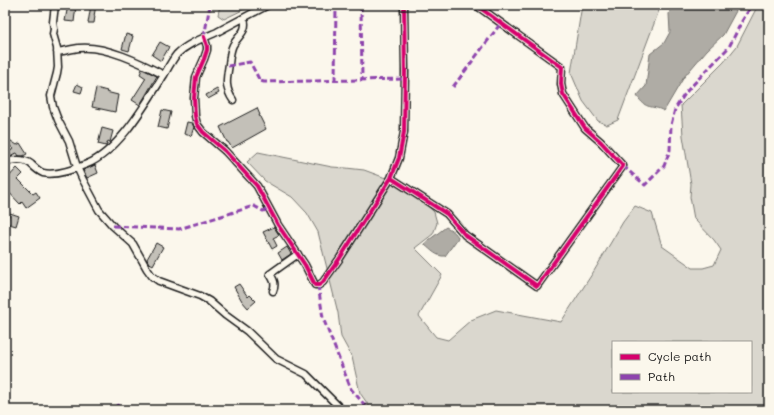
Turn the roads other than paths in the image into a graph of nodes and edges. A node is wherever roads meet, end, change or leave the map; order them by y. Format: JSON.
{"nodes":[{"id":1,"x":55,"y":5,"type":"edge"},
{"id":2,"x":268,"y":5,"type":"edge"},
{"id":3,"x":404,"y":5,"type":"edge"},
{"id":4,"x":476,"y":5,"type":"edge"},
{"id":5,"x":244,"y":18,"type":"junction"},
{"id":6,"x":204,"y":37,"type":"junction"},
{"id":7,"x":57,"y":52,"type":"junction"},
{"id":8,"x":164,"y":75,"type":"junction"},
{"id":9,"x":233,"y":100,"type":"dead end"},
{"id":10,"x":5,"y":162,"type":"edge"},
{"id":11,"x":77,"y":167,"type":"junction"},
{"id":12,"x":392,"y":178,"type":"junction"},
{"id":13,"x":298,"y":254,"type":"junction"},
{"id":14,"x":273,"y":291,"type":"dead end"},
{"id":15,"x":342,"y":410,"type":"edge"}],
"edges":[{"from":1,"to":7,"type":"street"},
{"from":2,"to":5,"type":"street"},
{"from":3,"to":12,"type":"street"},
{"from":4,"to":12,"type":"street"},
{"from":5,"to":6,"type":"street"},
{"from":5,"to":9,"type":"street"},
{"from":6,"to":8,"type":"street"},
{"from":6,"to":13,"type":"street"},
{"from":7,"to":8,"type":"street"},
{"from":7,"to":11,"type":"street"},
{"from":8,"to":11,"type":"street"},
{"from":10,"to":11,"type":"street"},
{"from":11,"to":15,"type":"street"},
{"from":12,"to":13,"type":"street"},
{"from":13,"to":14,"type":"street"}]}
